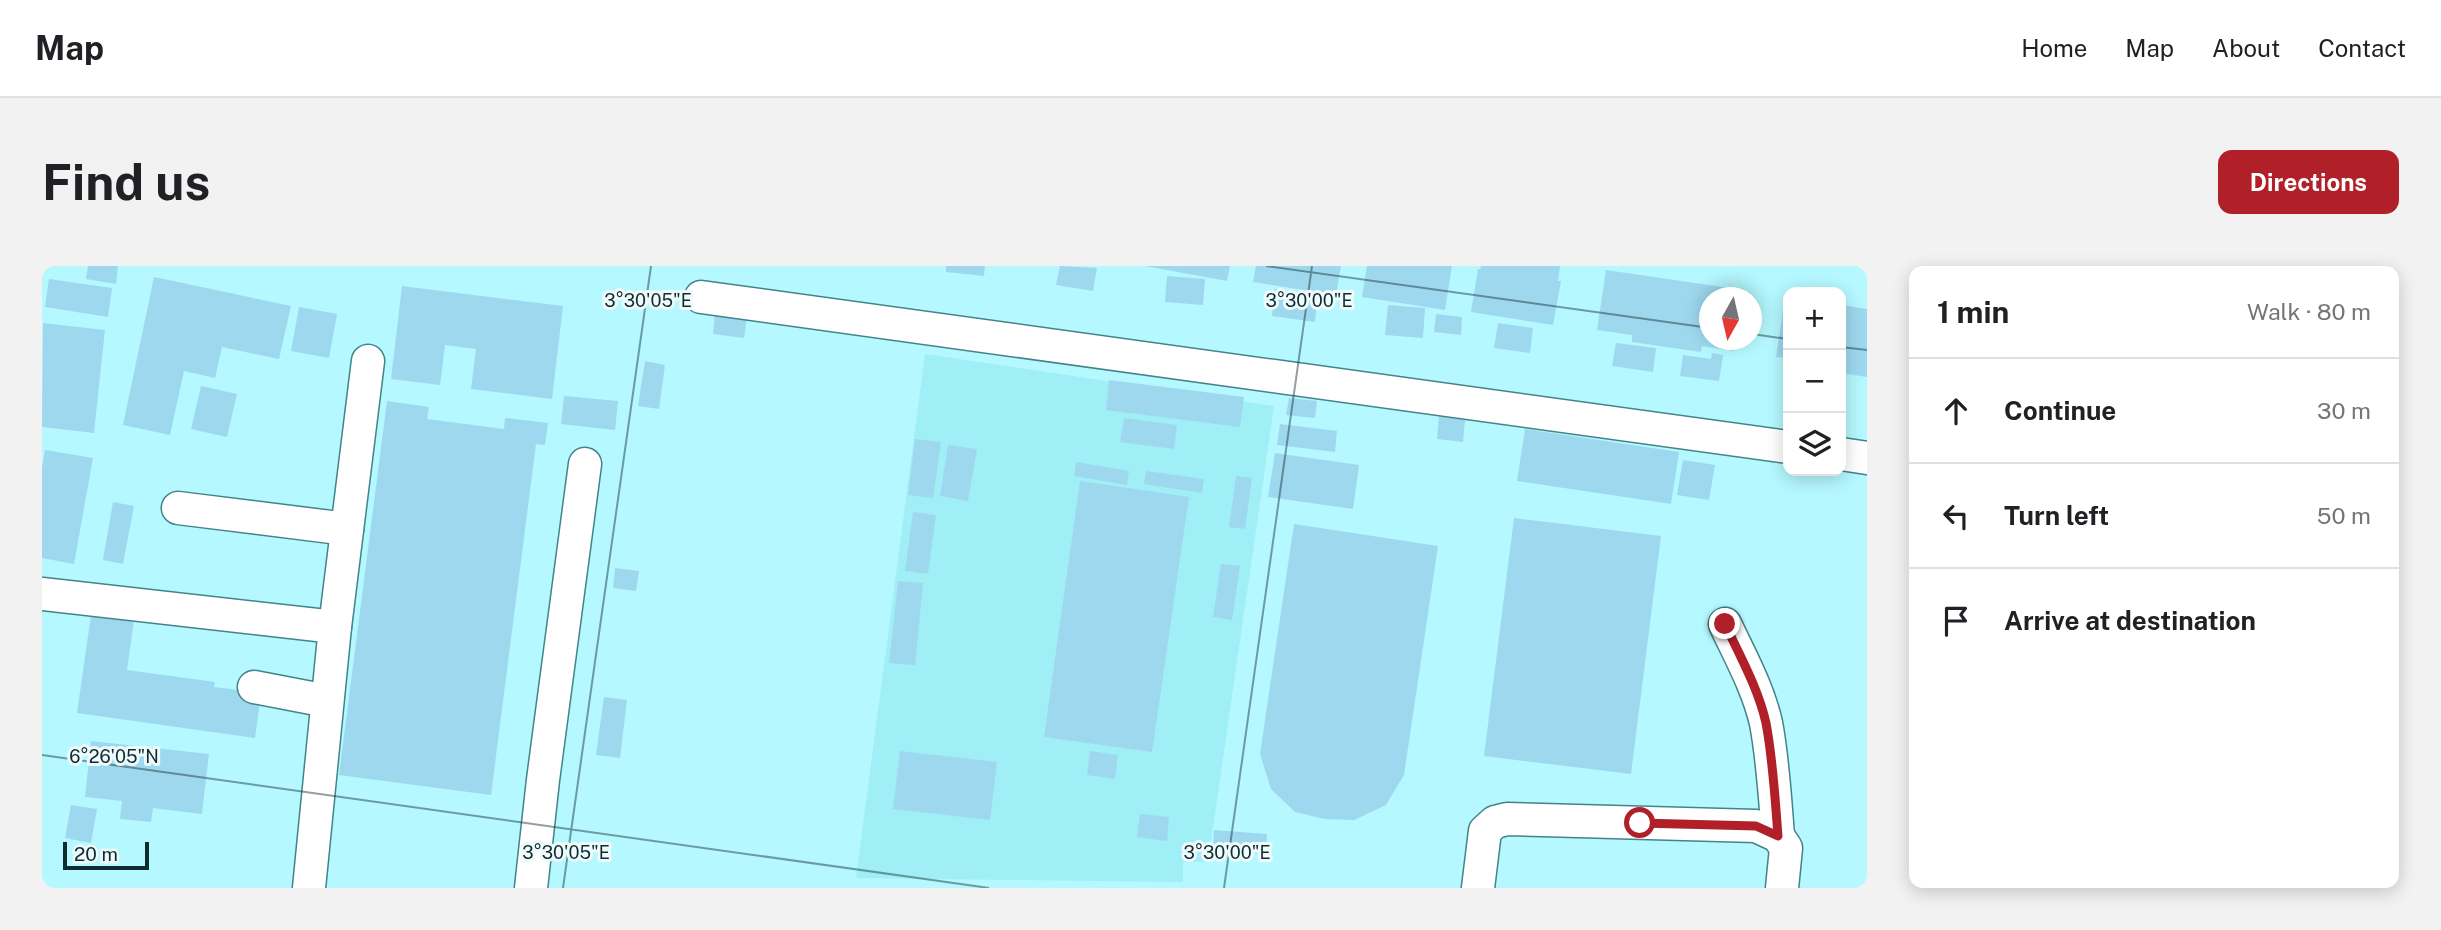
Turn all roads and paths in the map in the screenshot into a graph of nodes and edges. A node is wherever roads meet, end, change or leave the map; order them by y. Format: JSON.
{"nodes":[{"id":1,"x":701,"y":297,"type":"dead end"},
{"id":2,"x":368,"y":361,"type":"dead end"},
{"id":3,"x":1783,"y":446,"type":"edge"},
{"id":4,"x":1846,"y":455,"type":"edge"},
{"id":5,"x":1867,"y":458,"type":"edge"},
{"id":6,"x":585,"y":464,"type":"dead end"},
{"id":7,"x":178,"y":508,"type":"dead end"},
{"id":8,"x":347,"y":529,"type":"junction"},
{"id":9,"x":42,"y":594,"type":"edge"},
{"id":10,"x":1725,"y":624,"type":"dead end"},
{"id":11,"x":335,"y":627,"type":"junction"},
{"id":12,"x":254,"y":687,"type":"dead end"},
{"id":13,"x":327,"y":701,"type":"junction"},
{"id":14,"x":1778,"y":836,"type":"junction"},
{"id":15,"x":309,"y":888,"type":"edge"},
{"id":16,"x":531,"y":888,"type":"edge"},
{"id":17,"x":1478,"y":888,"type":"edge"},
{"id":18,"x":1782,"y":888,"type":"edge"}],
"edges":[{"from":1,"to":3,"type":"lane"},
{"from":2,"to":8,"type":"lane"},
{"from":4,"to":5,"type":"lane"},
{"from":6,"to":16,"type":"lane"},
{"from":7,"to":8,"type":"lane"},
{"from":8,"to":11,"type":"lane"},
{"from":9,"to":11,"type":"lane"},
{"from":10,"to":14,"type":"lane"},
{"from":11,"to":13,"type":"lane"},
{"from":12,"to":13,"type":"lane"},
{"from":13,"to":15,"type":"lane"},
{"from":14,"to":17,"type":"lane"},
{"from":14,"to":18,"type":"lane"}]}
